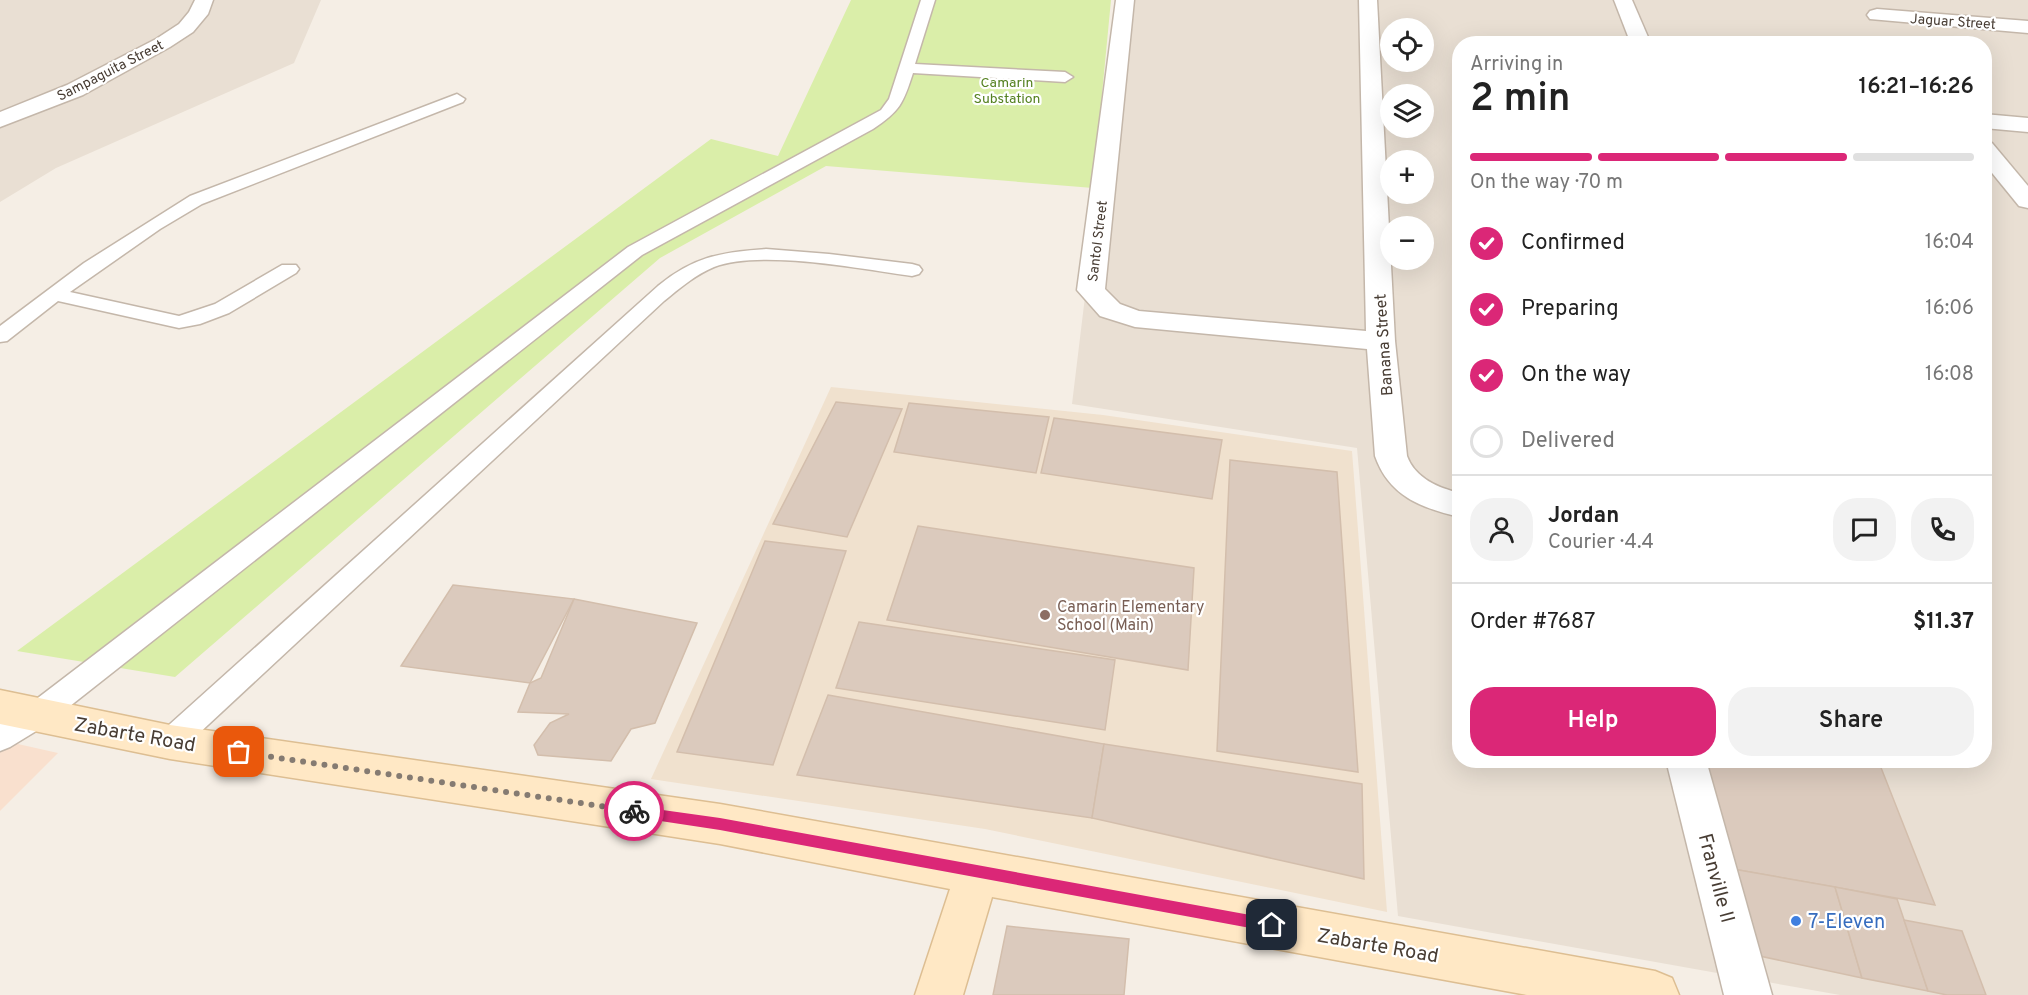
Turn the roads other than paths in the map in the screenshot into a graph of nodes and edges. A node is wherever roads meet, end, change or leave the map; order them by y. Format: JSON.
{"nodes":[{"id":1,"x":204,"y":0,"type":"edge"},
{"id":2,"x":928,"y":0,"type":"edge"},
{"id":3,"x":1125,"y":0,"type":"edge"},
{"id":4,"x":1368,"y":0,"type":"edge"},
{"id":5,"x":1623,"y":0,"type":"edge"},
{"id":6,"x":1864,"y":0,"type":"edge"},
{"id":7,"x":1877,"y":15,"type":"junction"},
{"id":8,"x":2028,"y":27,"type":"edge"},
{"id":9,"x":1638,"y":36,"type":"edge"},
{"id":10,"x":1894,"y":36,"type":"dead end"},
{"id":11,"x":906,"y":68,"type":"junction"},
{"id":12,"x":1065,"y":77,"type":"dead end"},
{"id":13,"x":457,"y":99,"type":"dead end"},
{"id":14,"x":0,"y":120,"type":"edge"},
{"id":15,"x":1992,"y":122,"type":"edge"},
{"id":16,"x":2028,"y":125,"type":"edge"},
{"id":17,"x":1992,"y":158,"type":"edge"},
{"id":18,"x":2028,"y":201,"type":"edge"},
{"id":19,"x":289,"y":269,"type":"dead end"},
{"id":20,"x":912,"y":270,"type":"dead end"},
{"id":21,"x":56,"y":295,"type":"junction"},
{"id":22,"x":0,"y":336,"type":"edge"},
{"id":23,"x":1381,"y":341,"type":"junction"},
{"id":24,"x":1452,"y":503,"type":"edge"},
{"id":25,"x":18,"y":712,"type":"edge"},
{"id":26,"x":0,"y":738,"type":"edge"},
{"id":27,"x":170,"y":742,"type":"junction"},
{"id":28,"x":1688,"y":768,"type":"edge"},
{"id":29,"x":977,"y":873,"type":"junction"},
{"id":30,"x":939,"y":995,"type":"edge"},
{"id":31,"x":1655,"y":995,"type":"edge"},
{"id":32,"x":1748,"y":995,"type":"edge"}],
"edges":[{"from":1,"to":14,"type":"street","name":"Sampaguita Street"},
{"from":2,"to":11,"type":"lane"},
{"from":3,"to":23,"type":"street","name":"Santol Street"},
{"from":4,"to":23,"type":"street","name":"Banana Street"},
{"from":5,"to":9,"type":"street"},
{"from":6,"to":7,"type":"street"},
{"from":7,"to":8,"type":"street","name":"Jaguar Street"},
{"from":7,"to":10,"type":"street"},
{"from":11,"to":12,"type":"lane"},
{"from":11,"to":25,"type":"lane"},
{"from":13,"to":21,"type":"lane"},
{"from":15,"to":16,"type":"street"},
{"from":17,"to":18,"type":"street"},
{"from":19,"to":21,"type":"lane"},
{"from":20,"to":27,"type":"lane"},
{"from":21,"to":22,"type":"lane"},
{"from":23,"to":24,"type":"street","name":"Banana Street"},
{"from":25,"to":26,"type":"lane"},
{"from":25,"to":27,"type":"main road","name":"Zabarte Road"},
{"from":27,"to":29,"type":"main road","name":"Zabarte Road"},
{"from":28,"to":32,"type":"street","name":"Franville II"},
{"from":29,"to":30,"type":"main road"},
{"from":29,"to":31,"type":"main road","name":"Zabarte Road"}]}
